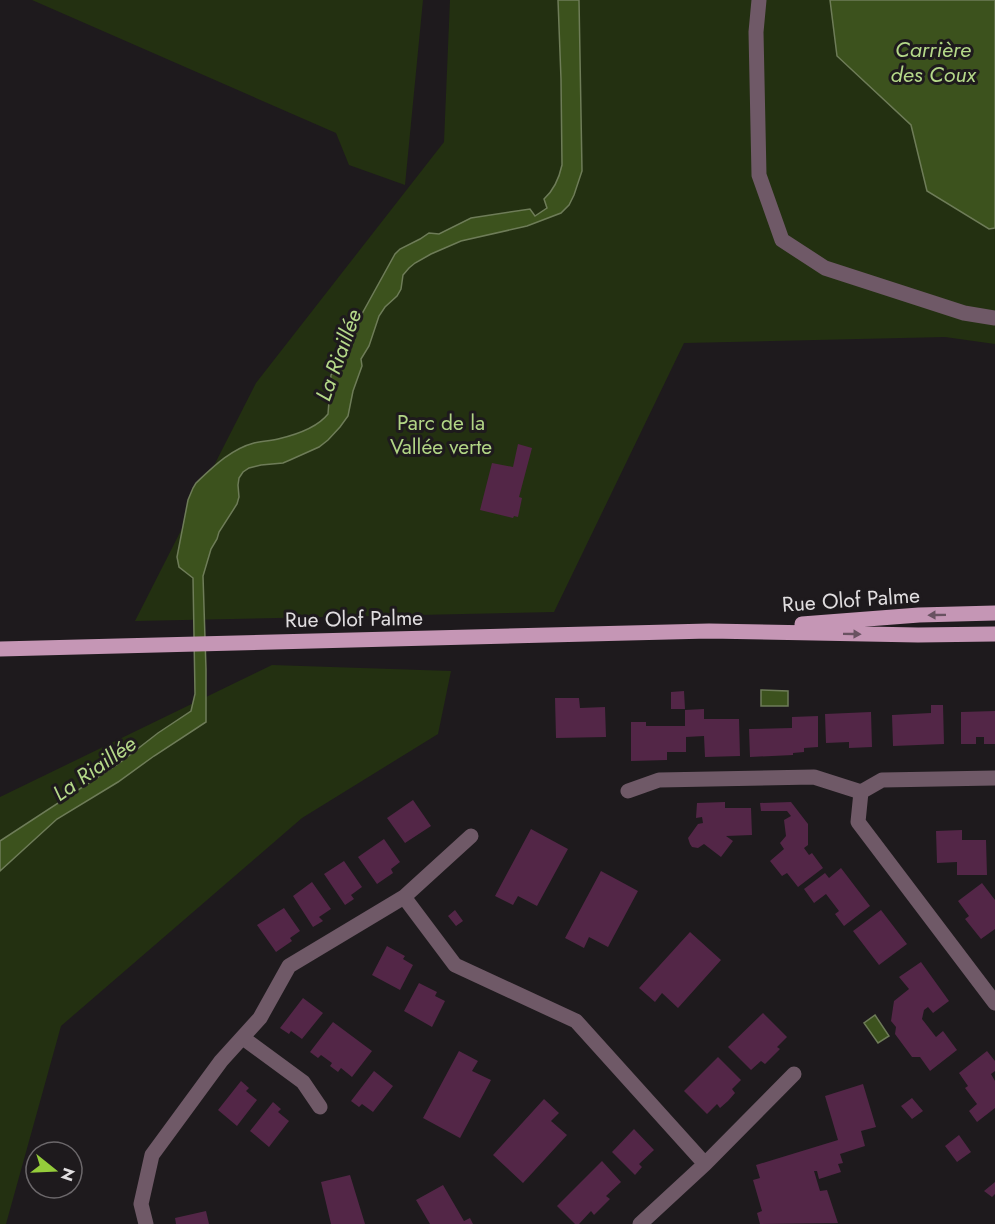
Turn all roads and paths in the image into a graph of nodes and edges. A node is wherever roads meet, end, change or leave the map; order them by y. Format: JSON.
{"nodes":[{"id":1,"x":759,"y":0,"type":"edge"},
{"id":2,"x":995,"y":318,"type":"edge"},
{"id":3,"x":995,"y":613,"type":"edge"},
{"id":4,"x":709,"y":631,"type":"junction"},
{"id":5,"x":995,"y":634,"type":"edge"},
{"id":6,"x":0,"y":649,"type":"edge"},
{"id":7,"x":995,"y":778,"type":"edge"},
{"id":8,"x":628,"y":791,"type":"dead end"},
{"id":9,"x":861,"y":792,"type":"junction"},
{"id":10,"x":471,"y":836,"type":"dead end"},
{"id":11,"x":404,"y":897,"type":"junction"},
{"id":12,"x":995,"y":1003,"type":"edge"},
{"id":13,"x":243,"y":1038,"type":"junction"},
{"id":14,"x":794,"y":1074,"type":"dead end"},
{"id":15,"x":320,"y":1107,"type":"dead end"},
{"id":16,"x":705,"y":1164,"type":"junction"},
{"id":17,"x":146,"y":1224,"type":"edge"},
{"id":18,"x":640,"y":1224,"type":"edge"}],
"edges":[{"from":1,"to":2,"type":"street"},
{"from":3,"to":4,"type":"main road","name":"Rue Olof Palme","one_way":true},
{"from":4,"to":5,"type":"main road","name":"Rue Olof Palme","one_way":true},
{"from":4,"to":6,"type":"main road","name":"Rue Olof Palme"},
{"from":7,"to":9,"type":"street"},
{"from":8,"to":9,"type":"street"},
{"from":9,"to":12,"type":"street"},
{"from":10,"to":11,"type":"street"},
{"from":11,"to":13,"type":"street"},
{"from":11,"to":16,"type":"street"},
{"from":13,"to":15,"type":"street"},
{"from":13,"to":17,"type":"street"},
{"from":14,"to":16,"type":"street"},
{"from":16,"to":18,"type":"street"}]}
